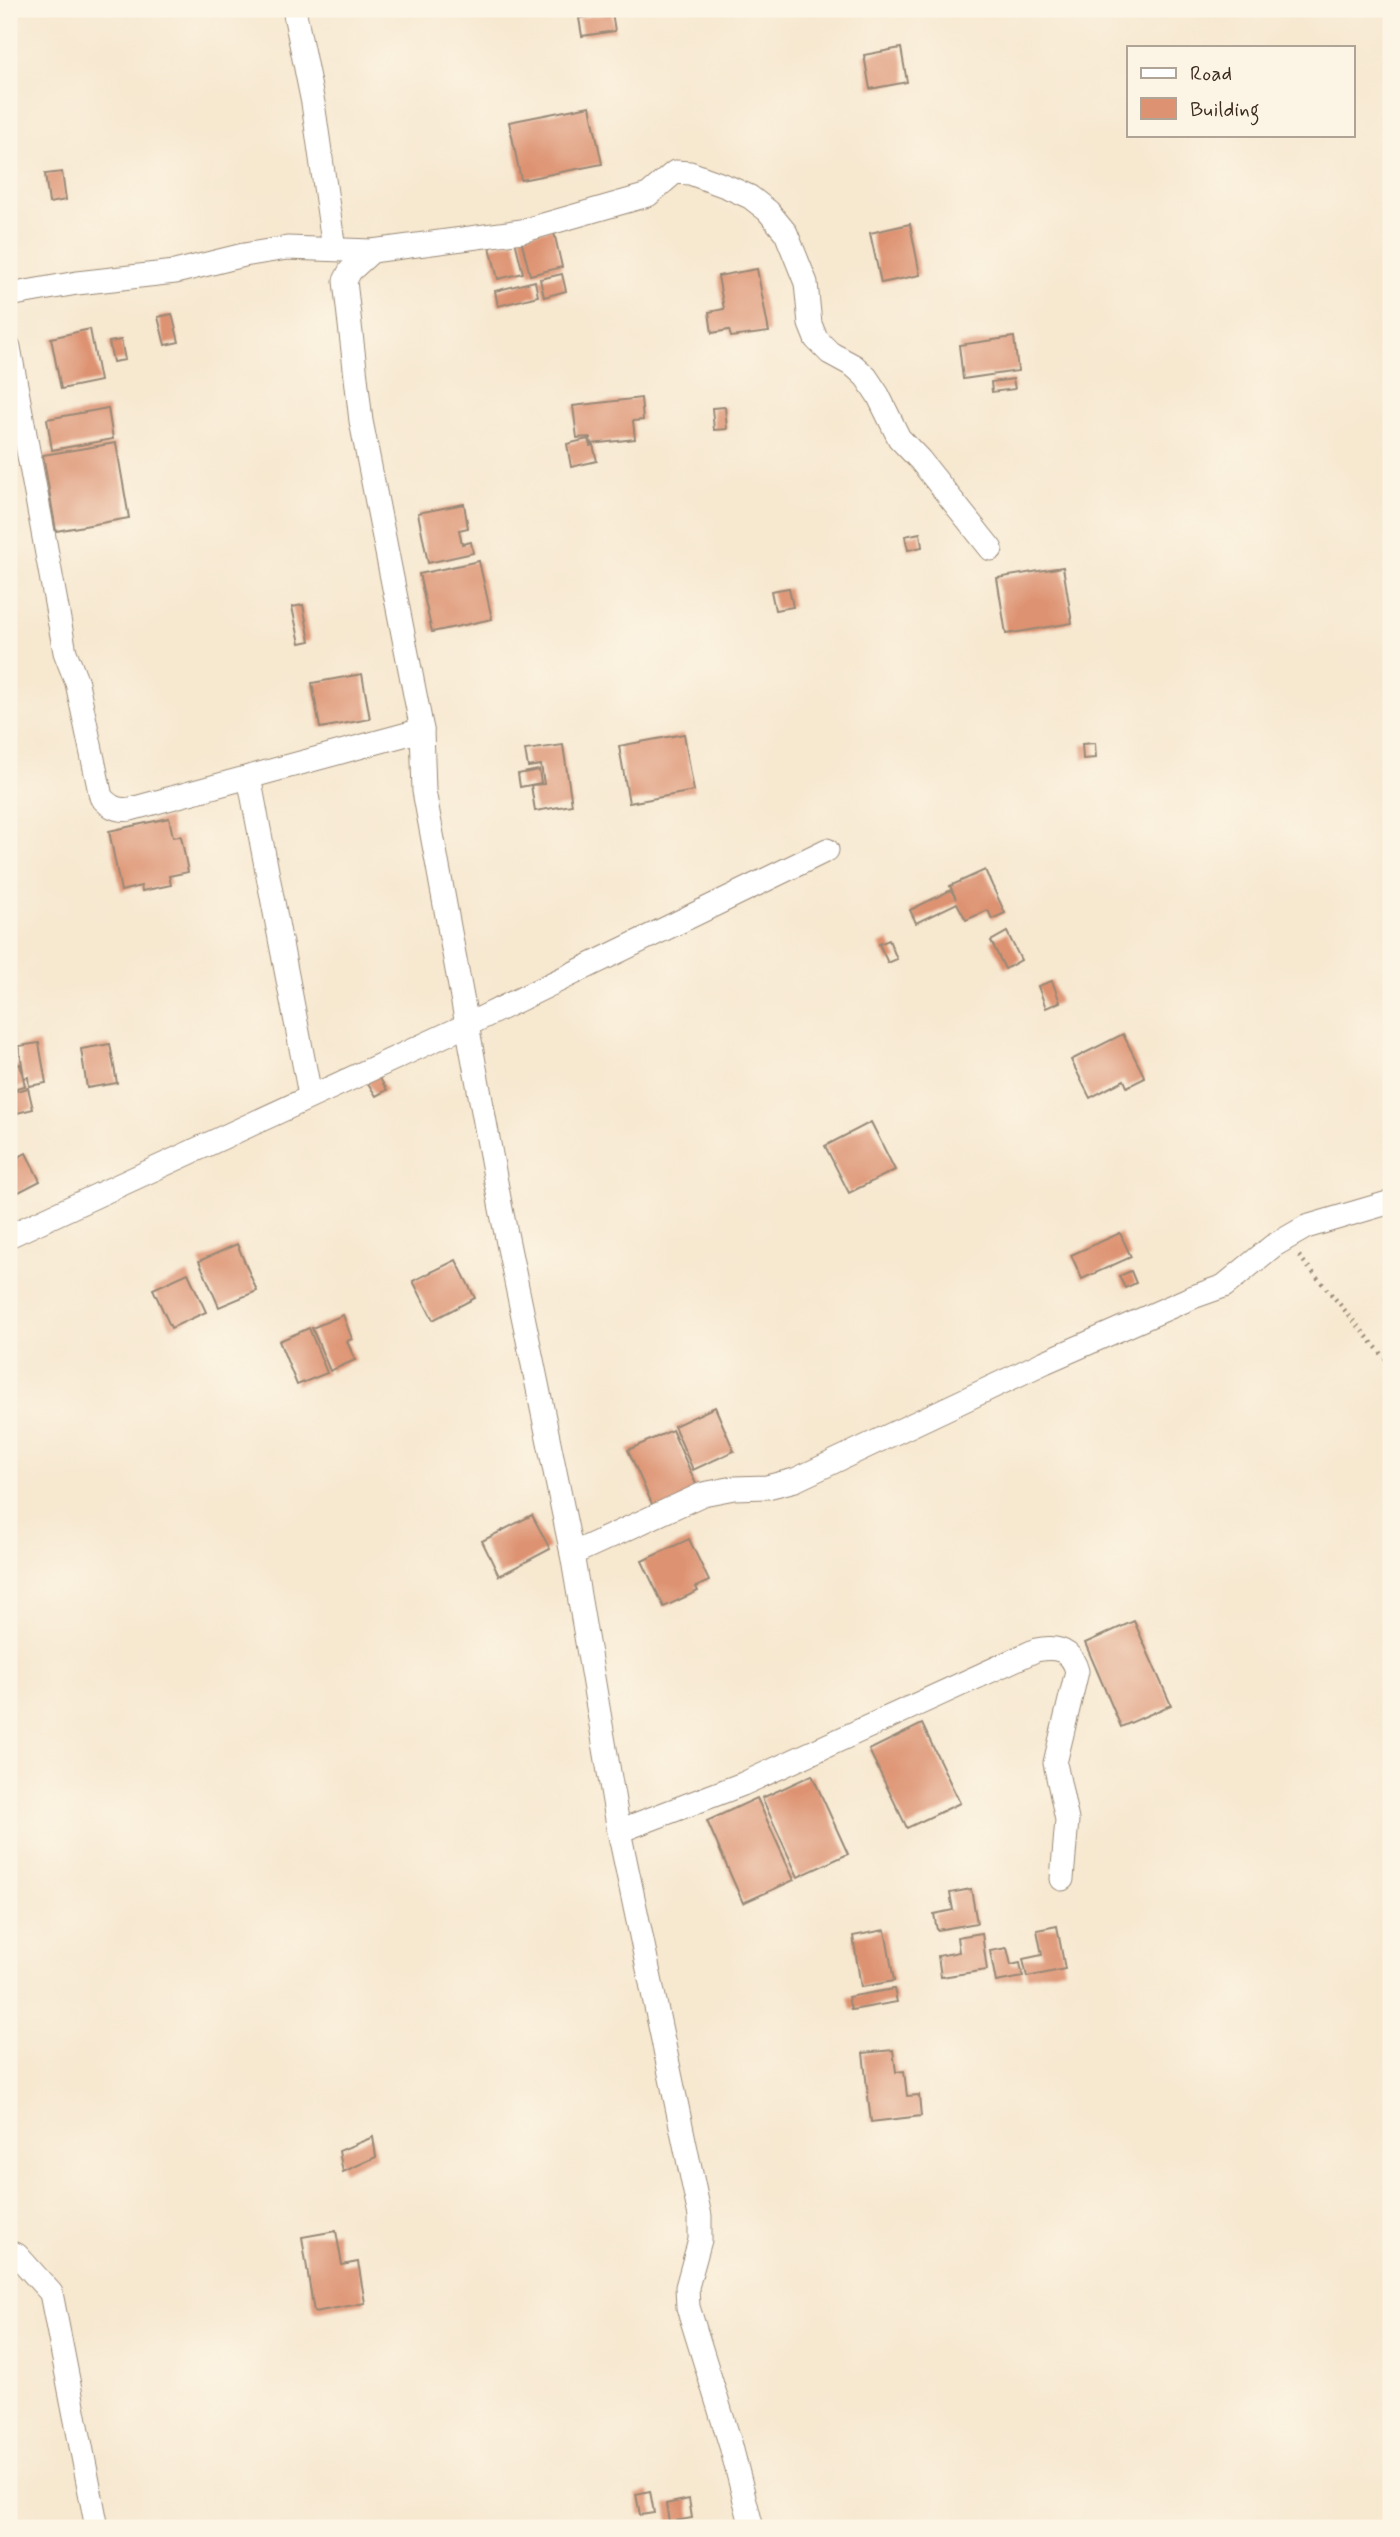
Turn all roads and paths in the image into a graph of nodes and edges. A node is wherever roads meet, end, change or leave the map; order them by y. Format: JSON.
{"nodes":[{"id":1,"x":294,"y":9,"type":"edge"},
{"id":2,"x":334,"y":249,"type":"junction"},
{"id":3,"x":372,"y":251,"type":"junction"},
{"id":4,"x":9,"y":295,"type":"edge"},
{"id":5,"x":9,"y":347,"type":"edge"},
{"id":6,"x":990,"y":549,"type":"dead end"},
{"id":7,"x":422,"y":730,"type":"junction"},
{"id":8,"x":249,"y":777,"type":"junction"},
{"id":9,"x":827,"y":850,"type":"dead end"},
{"id":10,"x":467,"y":1025,"type":"junction"},
{"id":11,"x":310,"y":1096,"type":"junction"},
{"id":12,"x":1391,"y":1202,"type":"edge"},
{"id":13,"x":9,"y":1236,"type":"edge"},
{"id":14,"x":1285,"y":1240,"type":"junction"},
{"id":15,"x":1391,"y":1365,"type":"edge"},
{"id":16,"x":572,"y":1555,"type":"junction"},
{"id":17,"x":619,"y":1831,"type":"junction"},
{"id":18,"x":1062,"y":1879,"type":"dead end"},
{"id":19,"x":9,"y":2253,"type":"edge"},
{"id":20,"x":97,"y":2528,"type":"edge"},
{"id":21,"x":752,"y":2528,"type":"edge"}],
"edges":[{"from":1,"to":2,"type":"street"},
{"from":2,"to":3,"type":"street"},
{"from":2,"to":4,"type":"street"},
{"from":3,"to":6,"type":"street"},
{"from":3,"to":7,"type":"street"},
{"from":5,"to":8,"type":"street"},
{"from":7,"to":8,"type":"street"},
{"from":7,"to":10,"type":"street"},
{"from":8,"to":11,"type":"street"},
{"from":9,"to":10,"type":"street"},
{"from":10,"to":11,"type":"street"},
{"from":10,"to":16,"type":"street"},
{"from":11,"to":13,"type":"street"},
{"from":12,"to":14,"type":"street"},
{"from":14,"to":15,"type":"path"},
{"from":14,"to":16,"type":"street"},
{"from":16,"to":17,"type":"street"},
{"from":17,"to":18,"type":"street"},
{"from":17,"to":21,"type":"street"},
{"from":19,"to":20,"type":"street"}]}
